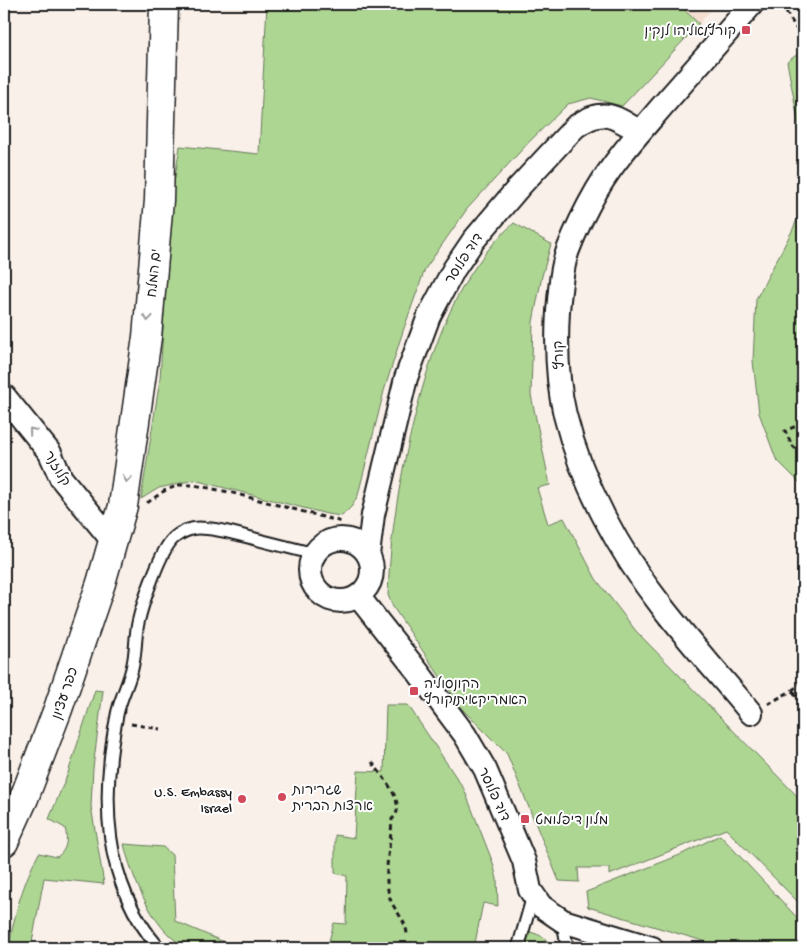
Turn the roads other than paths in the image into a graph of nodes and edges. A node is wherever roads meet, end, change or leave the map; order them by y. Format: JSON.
{"nodes":[{"id":1,"x":164,"y":4,"type":"edge"},
{"id":2,"x":752,"y":4,"type":"edge"},
{"id":3,"x":640,"y":132,"type":"junction"},
{"id":4,"x":4,"y":396,"type":"edge"},
{"id":5,"x":380,"y":487,"type":"junction"},
{"id":6,"x":342,"y":530,"type":"junction"},
{"id":7,"x":112,"y":540,"type":"junction"},
{"id":8,"x":314,"y":554,"type":"junction"},
{"id":9,"x":368,"y":555,"type":"junction"},
{"id":10,"x":358,"y":596,"type":"junction"},
{"id":11,"x":752,"y":713,"type":"road end"},
{"id":12,"x":4,"y":842,"type":"edge"},
{"id":13,"x":533,"y":896,"type":"junction"},
{"id":14,"x":563,"y":920,"type":"junction"},
{"id":15,"x":159,"y":948,"type":"edge"},
{"id":16,"x":518,"y":948,"type":"edge"},
{"id":17,"x":568,"y":948,"type":"edge"},
{"id":18,"x":652,"y":948,"type":"edge"}],
"edges":[{"from":1,"to":7,"type":"street","name":"ים המלח","one_way":true},
{"from":2,"to":3,"type":"street","name":"קורץ"},
{"from":3,"to":5,"type":"street","name":"דוד פלוסר"},
{"from":3,"to":11,"type":"street","name":"קורץ"},
{"from":7,"to":4,"type":"street","name":"קלוזנר","one_way":true},
{"from":5,"to":6,"type":"street","name":"דוד פלוסר"},
{"from":5,"to":9,"type":"street","name":"דוד פלוסר"},
{"from":6,"to":8,"type":"street"},
{"from":6,"to":9,"type":"street"},
{"from":7,"to":12,"type":"street","name":"כפר עציון"},
{"from":8,"to":10,"type":"street"},
{"from":8,"to":15,"type":"lane"},
{"from":9,"to":10,"type":"street"},
{"from":10,"to":13,"type":"street","name":"דוד פלוסר"},
{"from":13,"to":14,"type":"street"},
{"from":13,"to":16,"type":"lane"},
{"from":14,"to":17,"type":"lane"},
{"from":14,"to":18,"type":"street"}]}
